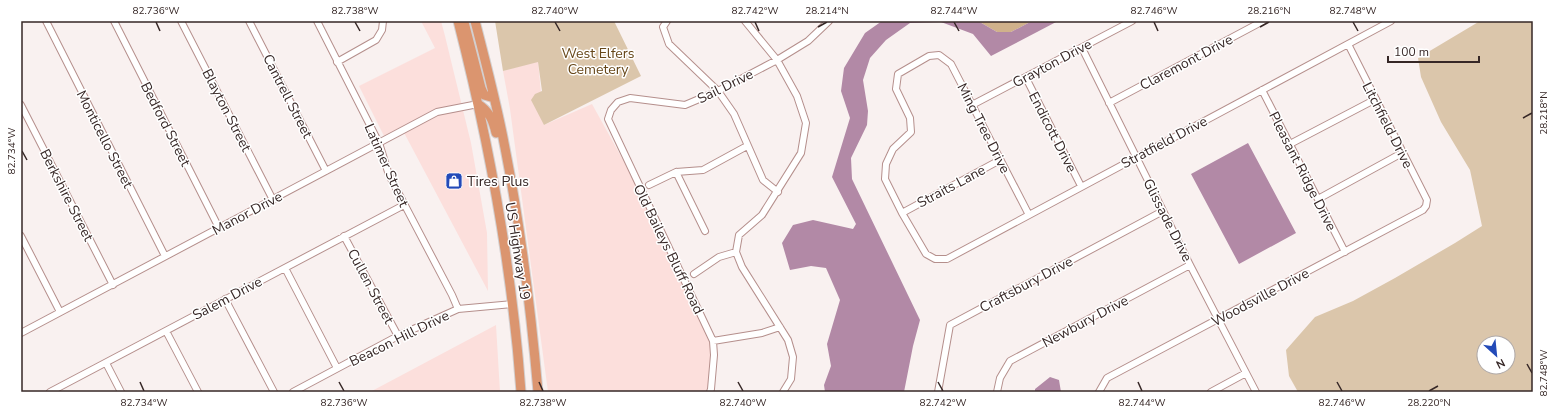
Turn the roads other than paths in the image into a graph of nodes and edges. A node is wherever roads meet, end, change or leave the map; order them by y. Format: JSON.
{"nodes":[{"id":1,"x":46,"y":21,"type":"edge"},
{"id":2,"x":114,"y":21,"type":"edge"},
{"id":3,"x":181,"y":21,"type":"edge"},
{"id":4,"x":249,"y":21,"type":"edge"},
{"id":5,"x":317,"y":21,"type":"edge"},
{"id":6,"x":383,"y":21,"type":"edge"},
{"id":7,"x":458,"y":21,"type":"edge"},
{"id":8,"x":464,"y":21,"type":"edge"},
{"id":9,"x":475,"y":21,"type":"edge"},
{"id":10,"x":667,"y":21,"type":"edge"},
{"id":11,"x":745,"y":21,"type":"edge"},
{"id":12,"x":829,"y":21,"type":"edge"},
{"id":13,"x":1132,"y":21,"type":"edge"},
{"id":14,"x":1263,"y":21,"type":"edge"},
{"id":15,"x":1391,"y":21,"type":"edge"},
{"id":16,"x":1383,"y":23,"type":"edge"},
{"id":17,"x":1348,"y":44,"type":"junction"},
{"id":18,"x":1082,"y":48,"type":"junction"},
{"id":19,"x":777,"y":60,"type":"junction"},
{"id":20,"x":337,"y":62,"type":"junction"},
{"id":21,"x":1026,"y":78,"type":"junction"},
{"id":22,"x":1262,"y":90,"type":"junction"},
{"id":23,"x":718,"y":91,"type":"junction"},
{"id":24,"x":494,"y":98,"type":"junction"},
{"id":25,"x":1376,"y":99,"type":"junction"},
{"id":26,"x":1109,"y":103,"type":"junction"},
{"id":27,"x":21,"y":104,"type":"edge"},
{"id":28,"x":478,"y":104,"type":"junction"},
{"id":29,"x":972,"y":105,"type":"junction"},
{"id":30,"x":611,"y":110,"type":"joint"},
{"id":31,"x":379,"y":143,"type":"junction"},
{"id":32,"x":1290,"y":144,"type":"junction"},
{"id":33,"x":747,"y":146,"type":"junction"},
{"id":34,"x":1402,"y":153,"type":"junction"},
{"id":35,"x":1136,"y":157,"type":"junction"},
{"id":36,"x":1000,"y":160,"type":"junction"},
{"id":37,"x":326,"y":171,"type":"junction"},
{"id":38,"x":676,"y":172,"type":"junction"},
{"id":39,"x":649,"y":185,"type":"dead end"},
{"id":40,"x":1081,"y":186,"type":"junction"},
{"id":41,"x":512,"y":188,"type":"junction"},
{"id":42,"x":778,"y":192,"type":"junction"},
{"id":43,"x":1318,"y":199,"type":"junction"},
{"id":44,"x":273,"y":200,"type":"junction"},
{"id":45,"x":404,"y":204,"type":"junction"},
{"id":46,"x":1426,"y":206,"type":"joint"},
{"id":47,"x":1163,"y":211,"type":"junction"},
{"id":48,"x":902,"y":213,"type":"junction"},
{"id":49,"x":1029,"y":216,"type":"junction"},
{"id":50,"x":219,"y":228,"type":"junction"},
{"id":51,"x":705,"y":231,"type":"dead end"},
{"id":52,"x":21,"y":236,"type":"edge"},
{"id":53,"x":344,"y":236,"type":"junction"},
{"id":54,"x":736,"y":252,"type":"junction"},
{"id":55,"x":1345,"y":252,"type":"junction"},
{"id":56,"x":165,"y":256,"type":"junction"},
{"id":57,"x":1190,"y":265,"type":"junction"},
{"id":58,"x":285,"y":268,"type":"junction"},
{"id":59,"x":694,"y":274,"type":"dead end"},
{"id":60,"x":112,"y":284,"type":"junction"},
{"id":61,"x":225,"y":299,"type":"junction"},
{"id":62,"x":512,"y":304,"type":"junction"},
{"id":63,"x":458,"y":309,"type":"junction"},
{"id":64,"x":60,"y":312,"type":"junction"},
{"id":65,"x":1218,"y":319,"type":"junction"},
{"id":66,"x":780,"y":327,"type":"junction"},
{"id":67,"x":166,"y":331,"type":"junction"},
{"id":68,"x":21,"y":333,"type":"edge"},
{"id":69,"x":398,"y":336,"type":"junction"},
{"id":70,"x":713,"y":341,"type":"junction"},
{"id":71,"x":106,"y":363,"type":"junction"},
{"id":72,"x":337,"y":368,"type":"junction"},
{"id":73,"x":1246,"y":373,"type":"junction"},
{"id":74,"x":50,"y":392,"type":"edge"},
{"id":75,"x":121,"y":392,"type":"edge"},
{"id":76,"x":198,"y":392,"type":"edge"},
{"id":77,"x":274,"y":392,"type":"edge"},
{"id":78,"x":292,"y":392,"type":"edge"},
{"id":79,"x":521,"y":392,"type":"edge"},
{"id":80,"x":538,"y":392,"type":"edge"},
{"id":81,"x":710,"y":392,"type":"edge"},
{"id":82,"x":783,"y":392,"type":"edge"},
{"id":83,"x":938,"y":392,"type":"edge"},
{"id":84,"x":997,"y":392,"type":"edge"},
{"id":85,"x":1099,"y":392,"type":"edge"},
{"id":86,"x":1211,"y":392,"type":"edge"},
{"id":87,"x":1256,"y":392,"type":"edge"}],
"edges":[{"from":1,"to":56,"type":"street","name":"Monticello Street"},
{"from":2,"to":50,"type":"street","name":"Bedford Street"},
{"from":3,"to":44,"type":"street","name":"Blayton Street"},
{"from":4,"to":37,"type":"street","name":"Cantrell Street"},
{"from":5,"to":20,"type":"street","name":"Latimer Street"},
{"from":6,"to":20,"type":"street"},
{"from":7,"to":28,"type":"highway","name":"US Highway 19"},
{"from":8,"to":24,"type":"highway"},
{"from":9,"to":24,"type":"highway","name":"US Highway 19"},
{"from":10,"to":23,"type":"street"},
{"from":11,"to":19,"type":"street"},
{"from":12,"to":19,"type":"street","name":"Sail Drive"},
{"from":13,"to":18,"type":"street","name":"Grayton Drive"},
{"from":14,"to":26,"type":"street","name":"Claremont Drive"},
{"from":15,"to":16,"type":"street","name":"Stratfield Drive"},
{"from":16,"to":17,"type":"street","name":"Stratfield Drive"},
{"from":17,"to":22,"type":"street","name":"Stratfield Drive"},
{"from":17,"to":25,"type":"street","name":"Litchfield Drive"},
{"from":18,"to":21,"type":"street","name":"Grayton Drive"},
{"from":18,"to":26,"type":"street","name":"Glissade Drive"},
{"from":19,"to":23,"type":"street","name":"Sail Drive"},
{"from":19,"to":42,"type":"street"},
{"from":20,"to":31,"type":"street","name":"Latimer Street"},
{"from":21,"to":29,"type":"street","name":"Grayton Drive"},
{"from":21,"to":40,"type":"street","name":"Endicott Drive"},
{"from":22,"to":32,"type":"street","name":"Pleasant Ridge Drive"},
{"from":22,"to":35,"type":"street","name":"Stratfield Drive"},
{"from":23,"to":30,"type":"street","name":"Sail Drive"},
{"from":23,"to":33,"type":"street"},
{"from":24,"to":41,"type":"highway","name":"US Highway 19"},
{"from":25,"to":32,"type":"street"},
{"from":25,"to":34,"type":"street","name":"Litchfield Drive"},
{"from":26,"to":35,"type":"street","name":"Glissade Drive"},
{"from":27,"to":60,"type":"street","name":"Berkshire Street"},
{"from":28,"to":31,"type":"street","name":"Manor Drive"},
{"from":28,"to":41,"type":"highway"},
{"from":28,"to":62,"type":"highway","name":"US Highway 19"},
{"from":29,"to":36,"type":"street","name":"Ming Tree Drive"},
{"from":29,"to":48,"type":"street","name":"Ming Tree Drive"},
{"from":30,"to":70,"type":"street","name":"Old Baileys Bluff Road"},
{"from":31,"to":37,"type":"street","name":"Manor Drive"},
{"from":31,"to":45,"type":"street","name":"Latimer Street"},
{"from":32,"to":43,"type":"street","name":"Pleasant Ridge Drive"},
{"from":33,"to":38,"type":"street"},
{"from":33,"to":42,"type":"street"},
{"from":34,"to":43,"type":"street"},
{"from":34,"to":46,"type":"street","name":"Litchfield Drive"},
{"from":35,"to":40,"type":"street","name":"Stratfield Drive"},
{"from":35,"to":47,"type":"street","name":"Glissade Drive"},
{"from":36,"to":48,"type":"street","name":"Straits Lane"},
{"from":36,"to":49,"type":"street","name":"Ming Tree Drive"},
{"from":37,"to":44,"type":"street","name":"Manor Drive"},
{"from":38,"to":39,"type":"street"},
{"from":38,"to":51,"type":"street"},
{"from":40,"to":49,"type":"street","name":"Stratfield Drive"},
{"from":41,"to":80,"type":"highway","name":"US Highway 19"},
{"from":42,"to":54,"type":"street"},
{"from":43,"to":55,"type":"street","name":"Pleasant Ridge Drive"},
{"from":44,"to":50,"type":"street","name":"Manor Drive"},
{"from":45,"to":53,"type":"street","name":"Salem Drive"},
{"from":45,"to":63,"type":"street","name":"Latimer Street"},
{"from":46,"to":55,"type":"street","name":"Woodsville Drive"},
{"from":47,"to":57,"type":"street","name":"Glissade Drive"},
{"from":47,"to":83,"type":"street","name":"Craftsbury Drive"},
{"from":48,"to":49,"type":"street","name":"Stratfield Drive"},
{"from":50,"to":56,"type":"street","name":"Manor Drive"},
{"from":52,"to":64,"type":"street"},
{"from":53,"to":58,"type":"street","name":"Salem Drive"},
{"from":53,"to":69,"type":"street","name":"Cullen Street"},
{"from":54,"to":59,"type":"street"},
{"from":54,"to":66,"type":"street"},
{"from":55,"to":65,"type":"street","name":"Woodsville Drive"},
{"from":56,"to":60,"type":"street","name":"Manor Drive"},
{"from":57,"to":65,"type":"street","name":"Glissade Drive"},
{"from":57,"to":84,"type":"street","name":"Newbury Drive"},
{"from":58,"to":61,"type":"street","name":"Salem Drive"},
{"from":58,"to":72,"type":"street"},
{"from":60,"to":64,"type":"street","name":"Manor Drive"},
{"from":61,"to":67,"type":"street","name":"Salem Drive"},
{"from":61,"to":77,"type":"street"},
{"from":62,"to":63,"type":"street","name":"Beacon Hill Drive"},
{"from":62,"to":79,"type":"highway","name":"US Highway 19"},
{"from":63,"to":69,"type":"street","name":"Beacon Hill Drive"},
{"from":64,"to":68,"type":"street","name":"Manor Drive"},
{"from":65,"to":73,"type":"street","name":"Glissade Drive"},
{"from":65,"to":85,"type":"street","name":"Woodsville Drive"},
{"from":66,"to":70,"type":"street"},
{"from":66,"to":82,"type":"street"},
{"from":67,"to":71,"type":"street","name":"Salem Drive"},
{"from":67,"to":76,"type":"street"},
{"from":69,"to":72,"type":"street","name":"Beacon Hill Drive"},
{"from":70,"to":81,"type":"street","name":"Old Baileys Bluff Road"},
{"from":71,"to":74,"type":"street","name":"Salem Drive"},
{"from":71,"to":75,"type":"street"},
{"from":72,"to":78,"type":"street","name":"Beacon Hill Drive"},
{"from":73,"to":86,"type":"street"},
{"from":73,"to":87,"type":"street","name":"Glissade Drive"}]}
